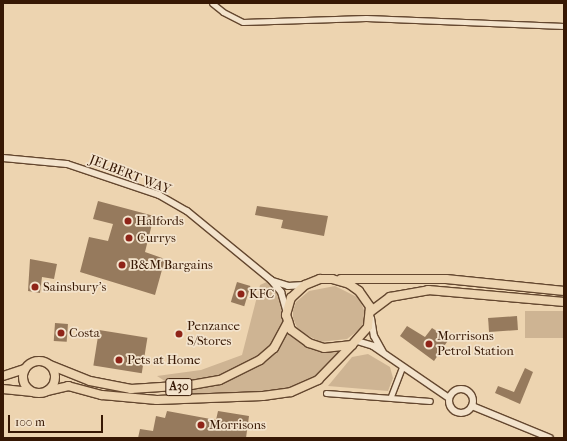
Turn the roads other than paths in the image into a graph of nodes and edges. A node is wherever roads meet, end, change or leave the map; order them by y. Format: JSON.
{"nodes":[{"id":1,"x":212,"y":3,"type":"edge"},
{"id":2,"x":564,"y":26,"type":"edge"},
{"id":3,"x":3,"y":158,"type":"edge"},
{"id":4,"x":332,"y":279,"type":"junction"},
{"id":5,"x":271,"y":280,"type":"junction"},
{"id":6,"x":305,"y":285,"type":"junction"},
{"id":7,"x":564,"y":290,"type":"edge"},
{"id":8,"x":564,"y":302,"type":"edge"},
{"id":9,"x":286,"y":309,"type":"junction"},
{"id":10,"x":370,"y":314,"type":"junction"},
{"id":11,"x":288,"y":322,"type":"junction"},
{"id":12,"x":354,"y":343,"type":"junction"},
{"id":13,"x":384,"y":354,"type":"junction"},
{"id":14,"x":50,"y":365,"type":"junction"},
{"id":15,"x":402,"y":368,"type":"junction"},
{"id":16,"x":25,"y":369,"type":"junction"},
{"id":17,"x":3,"y":376,"type":"edge"},
{"id":18,"x":3,"y":389,"type":"edge"},
{"id":19,"x":47,"y":391,"type":"junction"},
{"id":20,"x":34,"y":392,"type":"junction"},
{"id":21,"x":326,"y":393,"type":"dead end"},
{"id":22,"x":391,"y":396,"type":"junction"},
{"id":23,"x":449,"y":398,"type":"junction"},
{"id":24,"x":430,"y":401,"type":"dead end"},
{"id":25,"x":472,"y":406,"type":"junction"},
{"id":26,"x":550,"y":438,"type":"edge"}],
"edges":[{"from":1,"to":2,"type":"street"},
{"from":3,"to":5,"type":"street","name":"JELBERT WAY"},
{"from":4,"to":6,"type":"highway"},
{"from":4,"to":7,"type":"highway"},
{"from":4,"to":10,"type":"highway"},
{"from":5,"to":6,"type":"street","name":"JELBERT WAY"},
{"from":5,"to":9,"type":"street","name":"JELBERT WAY"},
{"from":6,"to":9,"type":"highway"},
{"from":8,"to":10,"type":"highway"},
{"from":9,"to":11,"type":"highway"},
{"from":10,"to":12,"type":"highway"},
{"from":10,"to":13,"type":"street"},
{"from":11,"to":12,"type":"highway"},
{"from":11,"to":14,"type":"highway","number":"A30"},
{"from":12,"to":13,"type":"street"},
{"from":12,"to":19,"type":"highway","number":"A30"},
{"from":13,"to":15,"type":"street"},
{"from":14,"to":16,"type":"highway"},
{"from":14,"to":19,"type":"highway"},
{"from":15,"to":22,"type":"street"},
{"from":15,"to":23,"type":"street"},
{"from":16,"to":17,"type":"highway"},
{"from":16,"to":20,"type":"highway"},
{"from":18,"to":20,"type":"highway"},
{"from":19,"to":20,"type":"highway"},
{"from":21,"to":22,"type":"street"},
{"from":22,"to":24,"type":"street"},
{"from":23,"to":25,"type":"street"},
{"from":23,"to":25,"type":"street"},
{"from":25,"to":26,"type":"street"}]}
